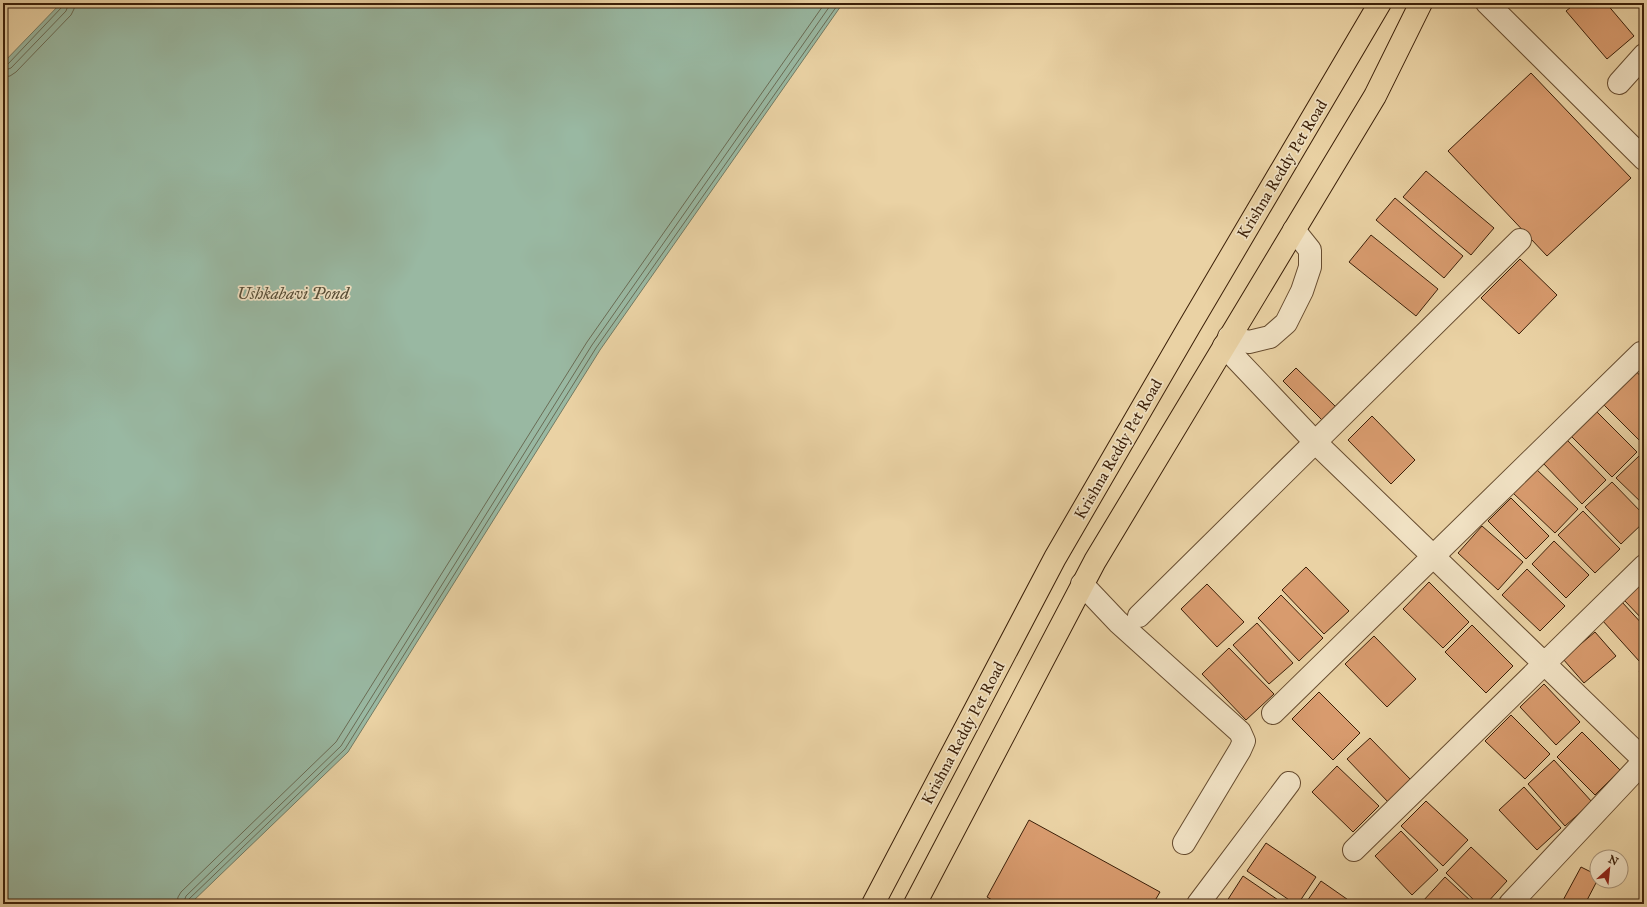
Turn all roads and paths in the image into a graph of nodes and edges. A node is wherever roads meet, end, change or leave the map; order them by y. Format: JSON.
{"nodes":[{"id":1,"x":1380,"y":3,"type":"edge"},
{"id":2,"x":1421,"y":3,"type":"edge"},
{"id":3,"x":1487,"y":3,"type":"edge"},
{"id":4,"x":1644,"y":55,"type":"edge"},
{"id":5,"x":1619,"y":83,"type":"dead end"},
{"id":6,"x":1644,"y":159,"type":"edge"},
{"id":7,"x":1294,"y":230,"type":"junction"},
{"id":8,"x":1520,"y":240,"type":"dead end"},
{"id":9,"x":1227,"y":342,"type":"junction"},
{"id":10,"x":1641,"y":353,"type":"dead end"},
{"id":11,"x":1316,"y":443,"type":"junction"},
{"id":12,"x":1433,"y":557,"type":"junction"},
{"id":13,"x":1644,"y":566,"type":"edge"},
{"id":14,"x":1082,"y":584,"type":"junction"},
{"id":15,"x":1139,"y":616,"type":"dead end"},
{"id":16,"x":1544,"y":664,"type":"junction"},
{"id":17,"x":1273,"y":713,"type":"dead end"},
{"id":18,"x":1644,"y":760,"type":"edge"},
{"id":19,"x":1289,"y":783,"type":"dead end"},
{"id":20,"x":1184,"y":843,"type":"dead end"},
{"id":21,"x":1354,"y":850,"type":"dead end"},
{"id":22,"x":873,"y":904,"type":"edge"},
{"id":23,"x":915,"y":904,"type":"edge"},
{"id":24,"x":1198,"y":904,"type":"edge"},
{"id":25,"x":1510,"y":904,"type":"edge"}],
"edges":[{"from":1,"to":22,"type":"main road","name":"Krishna Reddy Pet Road"},
{"from":2,"to":7,"type":"main road"},
{"from":3,"to":6,"type":"street"},
{"from":4,"to":5,"type":"street"},
{"from":7,"to":9,"type":"main road"},
{"from":7,"to":9,"type":"street"},
{"from":8,"to":11,"type":"street"},
{"from":9,"to":11,"type":"street"},
{"from":9,"to":14,"type":"main road"},
{"from":10,"to":12,"type":"street"},
{"from":11,"to":12,"type":"street"},
{"from":11,"to":15,"type":"street"},
{"from":12,"to":16,"type":"street"},
{"from":12,"to":17,"type":"street"},
{"from":13,"to":16,"type":"street"},
{"from":14,"to":20,"type":"street"},
{"from":14,"to":23,"type":"main road"},
{"from":16,"to":18,"type":"street"},
{"from":16,"to":21,"type":"street"},
{"from":18,"to":25,"type":"street"},
{"from":19,"to":24,"type":"street"}]}
